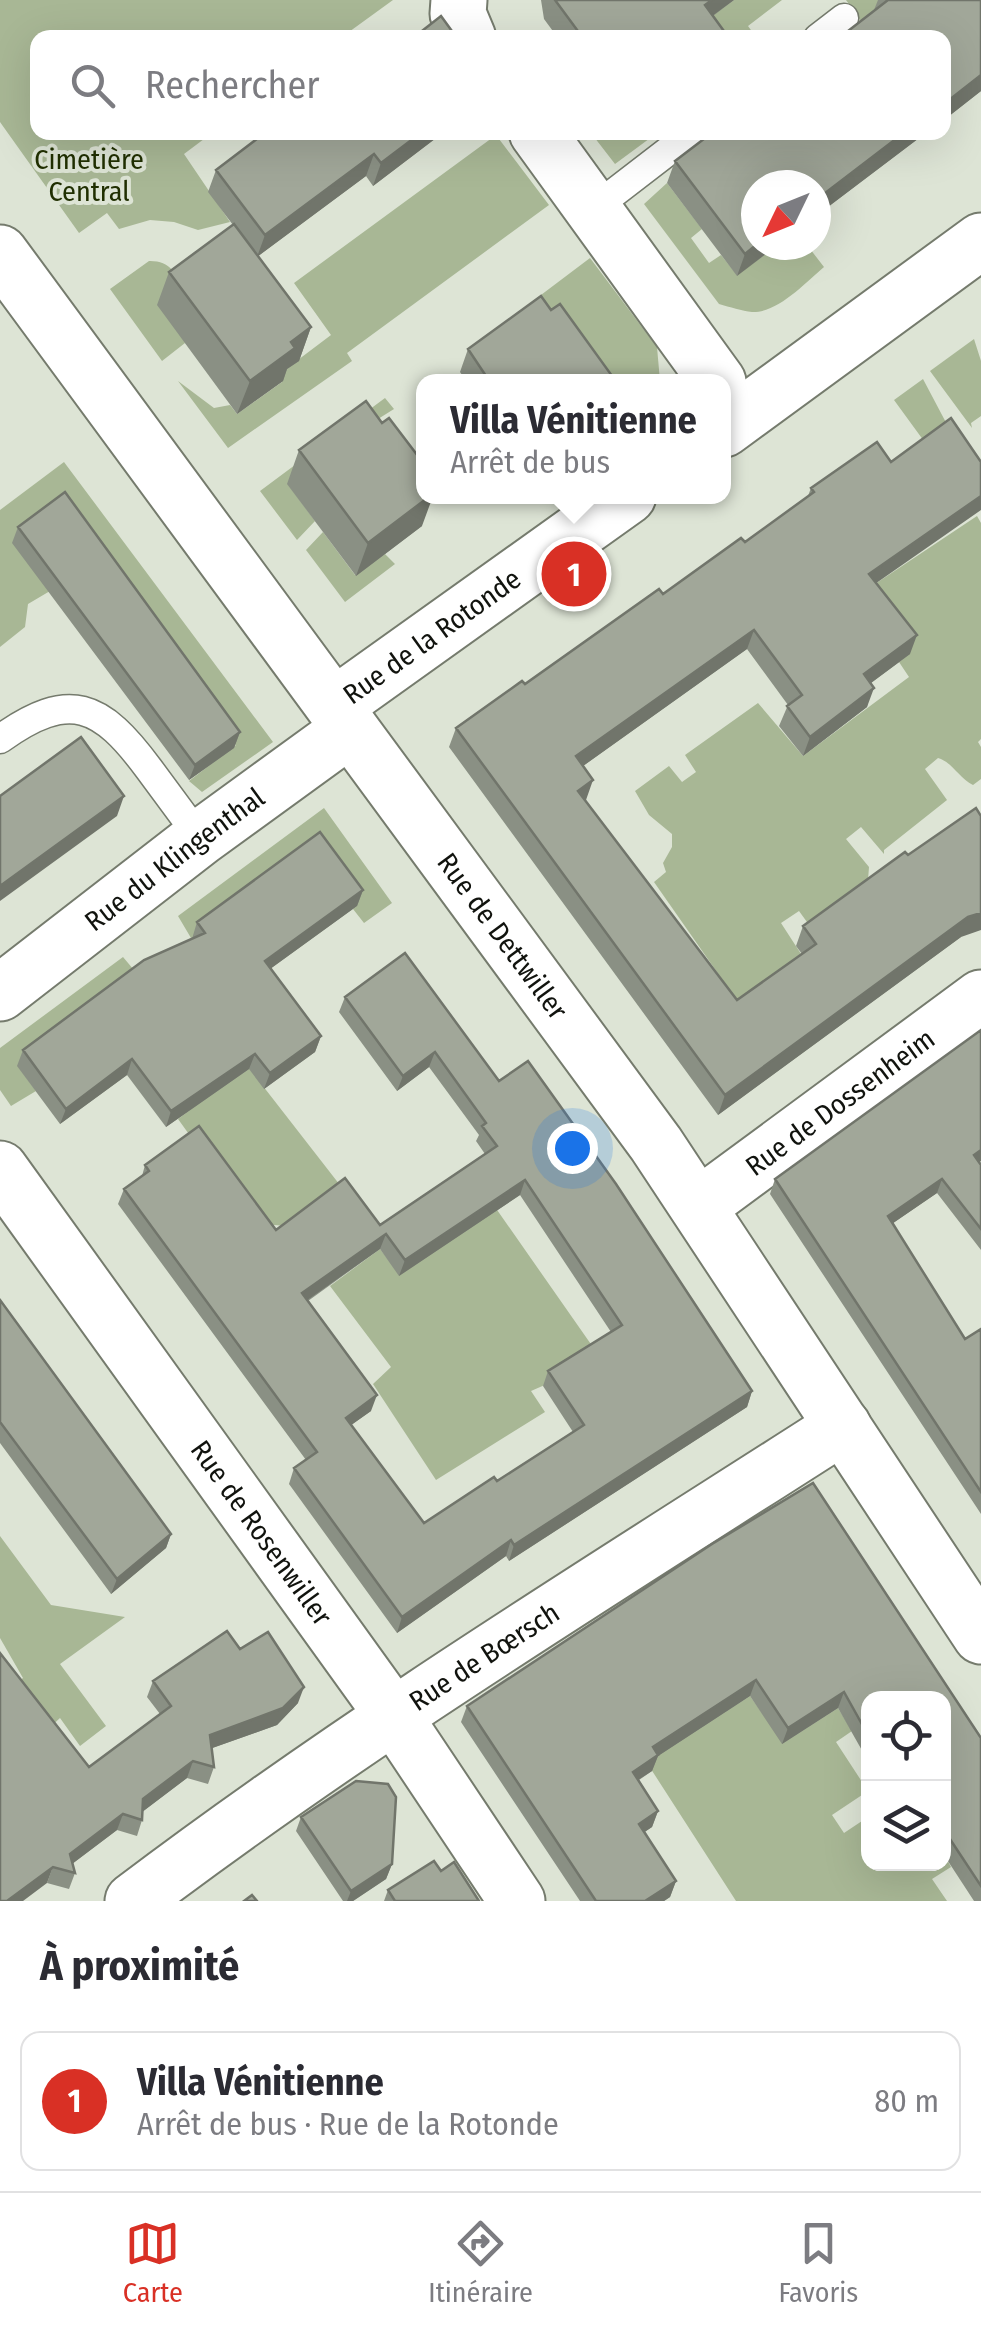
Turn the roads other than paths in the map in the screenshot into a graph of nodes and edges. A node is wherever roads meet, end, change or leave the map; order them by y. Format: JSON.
{"nodes":[{"id":1,"x":460,"y":0,"type":"edge"},
{"id":2,"x":844,"y":18,"type":"dead end"},
{"id":3,"x":465,"y":30,"type":"edge"},
{"id":4,"x":828,"y":30,"type":"edge"},
{"id":5,"x":543,"y":140,"type":"edge"},
{"id":6,"x":683,"y":140,"type":"edge"},
{"id":7,"x":593,"y":209,"type":"junction"},
{"id":8,"x":981,"y":241,"type":"edge"},
{"id":9,"x":0,"y":252,"type":"edge"},
{"id":10,"x":706,"y":374,"type":"edge"},
{"id":11,"x":731,"y":401,"type":"edge"},
{"id":12,"x":618,"y":504,"type":"edge"},
{"id":13,"x":342,"y":717,"type":"junction"},
{"id":14,"x":0,"y":739,"type":"edge"},
{"id":15,"x":200,"y":838,"type":"junction"},
{"id":16,"x":0,"y":993,"type":"edge"},
{"id":17,"x":981,"y":998,"type":"edge"},
{"id":18,"x":0,"y":1169,"type":"edge"},
{"id":19,"x":699,"y":1206,"type":"junction"},
{"id":20,"x":843,"y":1426,"type":"junction"},
{"id":21,"x":981,"y":1636,"type":"edge"},
{"id":22,"x":393,"y":1714,"type":"junction"},
{"id":23,"x":133,"y":1901,"type":"edge"},
{"id":24,"x":517,"y":1901,"type":"edge"}],
"edges":[{"from":1,"to":3,"type":"street"},
{"from":2,"to":4,"type":"lane"},
{"from":5,"to":7,"type":"street"},
{"from":6,"to":7,"type":"lane"},
{"from":7,"to":10,"type":"street"},
{"from":8,"to":11,"type":"street"},
{"from":9,"to":13,"type":"street","name":"Rue de Dettwiller"},
{"from":12,"to":13,"type":"street","name":"Rue de la Rotonde"},
{"from":13,"to":15,"type":"street","name":"Rue du Klingenthal"},
{"from":13,"to":19,"type":"street","name":"Rue de Dettwiller"},
{"from":14,"to":15,"type":"lane"},
{"from":15,"to":16,"type":"street","name":"Rue du Klingenthal"},
{"from":17,"to":19,"type":"street","name":"Rue de Dossenheim"},
{"from":18,"to":22,"type":"street","name":"Rue de Rosenwiller"},
{"from":19,"to":20,"type":"street","name":"Rue de Dettwiller"},
{"from":20,"to":21,"type":"street","name":"Rue de Dettwiller"},
{"from":20,"to":22,"type":"street","name":"Rue de Bœrsch"},
{"from":22,"to":23,"type":"street","name":"Rue de Bœrsch"},
{"from":22,"to":24,"type":"street","name":"Rue de Rosenwiller"}]}
